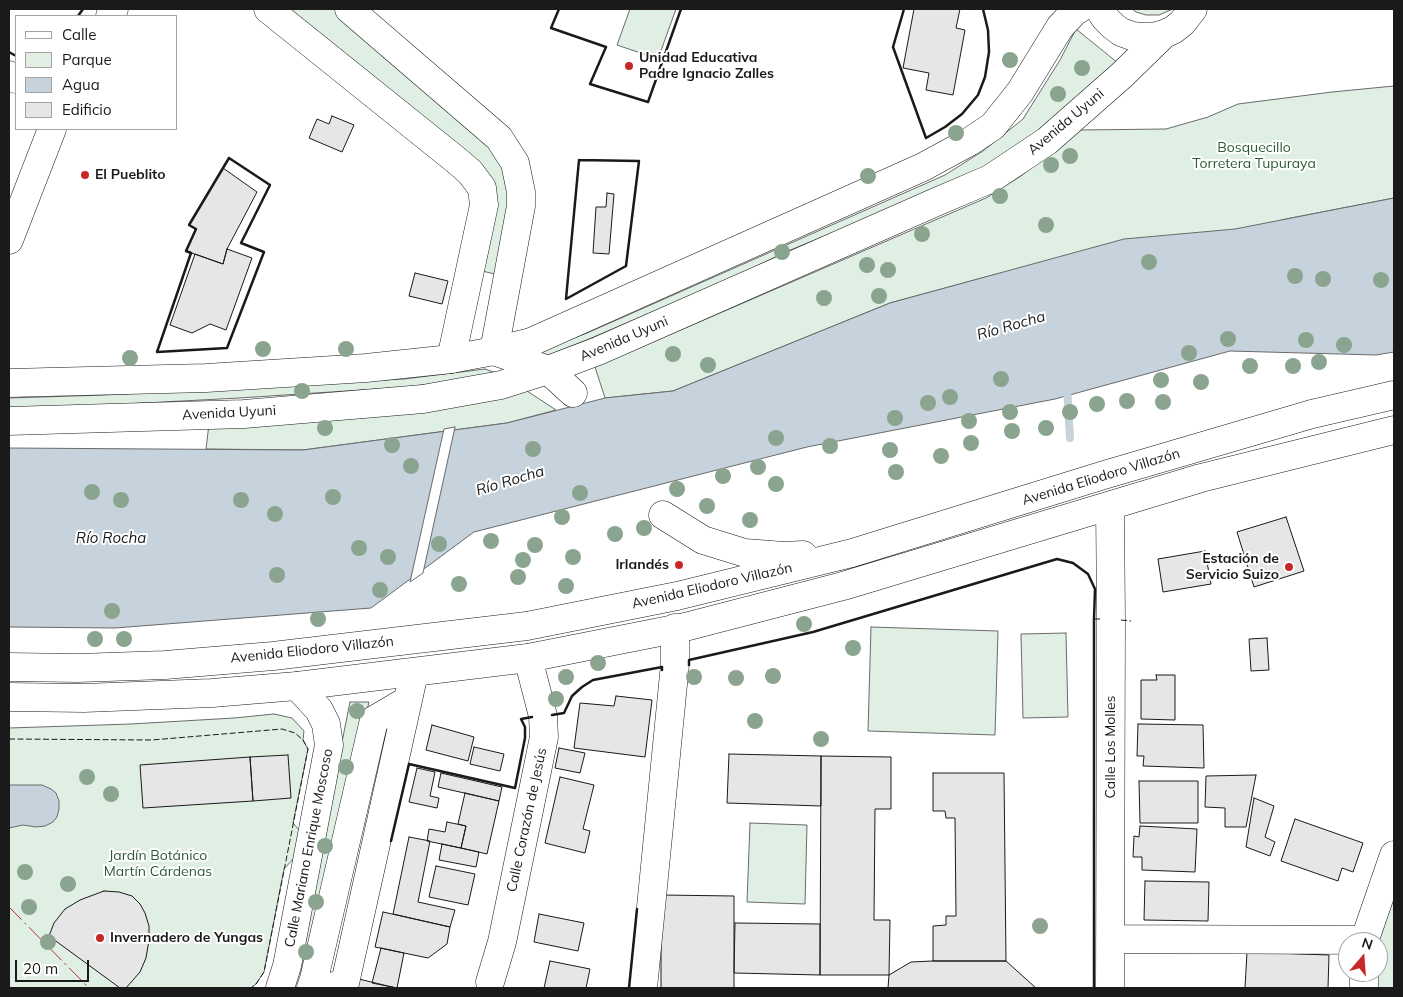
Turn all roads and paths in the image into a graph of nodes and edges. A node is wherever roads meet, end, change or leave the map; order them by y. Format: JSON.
{"nodes":[{"id":1,"x":268,"y":9,"type":"edge"},
{"id":2,"x":349,"y":9,"type":"edge"},
{"id":3,"x":1079,"y":9,"type":"edge"},
{"id":4,"x":1099,"y":9,"type":"edge"},
{"id":5,"x":1193,"y":9,"type":"edge"},
{"id":6,"x":1164,"y":34,"type":"junction"},
{"id":7,"x":52,"y":130,"type":"edge"},
{"id":8,"x":9,"y":240,"type":"edge"},
{"id":9,"x":494,"y":352,"type":"junction"},
{"id":10,"x":451,"y":359,"type":"junction"},
{"id":11,"x":548,"y":370,"type":"junction"},
{"id":12,"x":9,"y":383,"type":"edge"},
{"id":13,"x":573,"y":393,"type":"dead end"},
{"id":14,"x":1394,"y":395,"type":"edge"},
{"id":15,"x":9,"y":421,"type":"edge"},
{"id":16,"x":1394,"y":430,"type":"edge"},
{"id":17,"x":1110,"y":506,"type":"junction"},
{"id":18,"x":663,"y":515,"type":"dead end"},
{"id":19,"x":852,"y":553,"type":"junction"},
{"id":20,"x":675,"y":628,"type":"junction"},
{"id":21,"x":528,"y":658,"type":"junction"},
{"id":22,"x":9,"y":667,"type":"edge"},
{"id":23,"x":414,"y":673,"type":"junction"},
{"id":24,"x":297,"y":686,"type":"junction"},
{"id":25,"x":9,"y":697,"type":"edge"},
{"id":26,"x":408,"y":700,"type":"junction"},
{"id":27,"x":1394,"y":855,"type":"edge"},
{"id":28,"x":1367,"y":932,"type":"edge"},
{"id":29,"x":1110,"y":939,"type":"junction"},
{"id":30,"x":1338,"y":941,"type":"edge"},
{"id":31,"x":490,"y":982,"type":"dead end"},
{"id":32,"x":280,"y":988,"type":"edge"},
{"id":33,"x":311,"y":988,"type":"edge"},
{"id":34,"x":328,"y":988,"type":"edge"},
{"id":35,"x":643,"y":988,"type":"edge"},
{"id":36,"x":1110,"y":988,"type":"edge"}],
"edges":[{"from":1,"to":10,"type":"main road"},
{"from":2,"to":9,"type":"main road"},
{"from":3,"to":9,"type":"main road"},
{"from":4,"to":6,"type":"main road"},
{"from":5,"to":6,"type":"main road","name":"Avenida Uyuni"},
{"from":6,"to":11,"type":"main road","name":"Avenida Uyuni"},
{"from":7,"to":8,"type":"main road"},
{"from":9,"to":10,"type":"main road"},
{"from":9,"to":11,"type":"main road"},
{"from":10,"to":12,"type":"main road"},
{"from":11,"to":13,"type":"main road"},
{"from":11,"to":15,"type":"main road","name":"Avenida Uyuni"},
{"from":14,"to":19,"type":"main road","name":"Avenida Eliodoro Villazón"},
{"from":16,"to":17,"type":"main road"},
{"from":17,"to":20,"type":"main road"},
{"from":17,"to":29,"type":"main road","name":"Calle Los Molles"},
{"from":18,"to":19,"type":"main road"},
{"from":19,"to":22,"type":"main road","name":"Avenida Eliodoro Villazón"},
{"from":20,"to":21,"type":"main road"},
{"from":20,"to":35,"type":"main road"},
{"from":21,"to":23,"type":"main road"},
{"from":21,"to":31,"type":"main road","name":"Calle Corazón de Jesús"},
{"from":23,"to":24,"type":"main road"},
{"from":23,"to":26,"type":"main road"},
{"from":24,"to":25,"type":"main road"},
{"from":24,"to":32,"type":"main road","name":"Calle Mariano Enrique Moscoso"},
{"from":26,"to":33,"type":"main road"},
{"from":26,"to":34,"type":"main road"},
{"from":27,"to":28,"type":"main road"},
{"from":29,"to":30,"type":"main road"},
{"from":29,"to":36,"type":"main road","name":"Calle Los Molles"}]}
